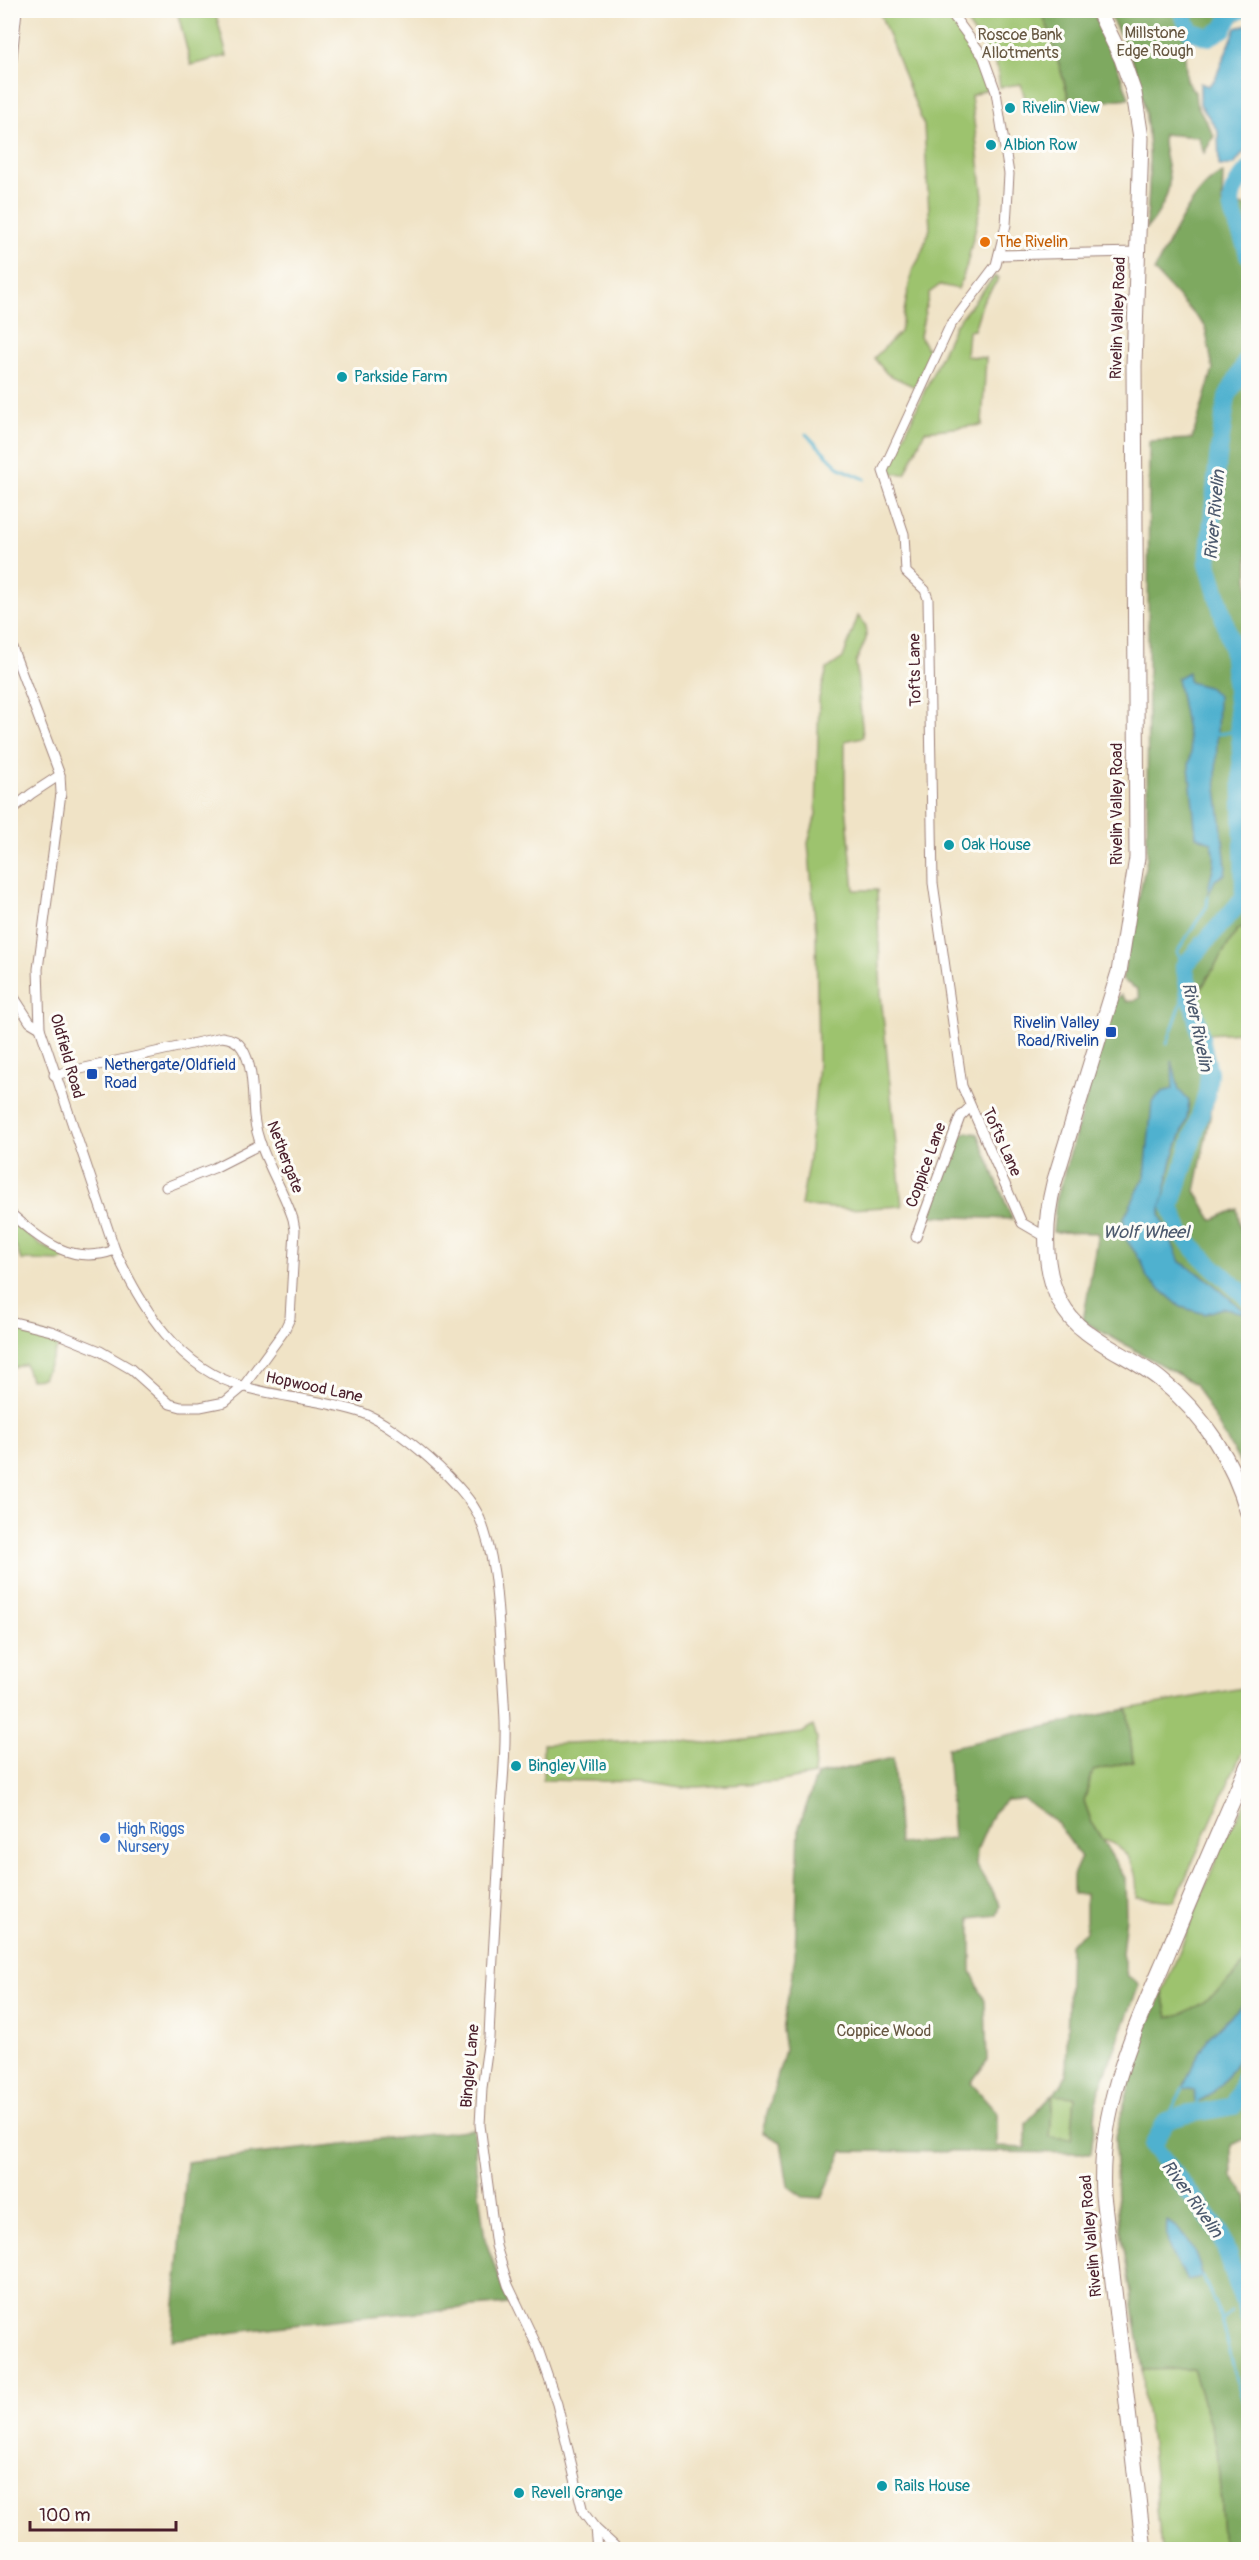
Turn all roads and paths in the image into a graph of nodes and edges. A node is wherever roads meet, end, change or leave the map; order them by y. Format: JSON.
{"nodes":[{"id":1,"x":17,"y":10,"type":"edge"},
{"id":2,"x":949,"y":10,"type":"edge"},
{"id":3,"x":1098,"y":10,"type":"edge"},
{"id":4,"x":10,"y":77,"type":"edge"},
{"id":5,"x":1138,"y":252,"type":"junction"},
{"id":6,"x":999,"y":255,"type":"junction"},
{"id":7,"x":10,"y":642,"type":"edge"},
{"id":8,"x":60,"y":775,"type":"junction"},
{"id":9,"x":10,"y":811,"type":"edge"},
{"id":10,"x":10,"y":991,"type":"edge"},
{"id":11,"x":40,"y":1028,"type":"junction"},
{"id":12,"x":54,"y":1075,"type":"junction"},
{"id":13,"x":970,"y":1107,"type":"junction"},
{"id":14,"x":261,"y":1144,"type":"junction"},
{"id":15,"x":184,"y":1168,"type":"dead end"},
{"id":16,"x":189,"y":1179,"type":"junction"},
{"id":17,"x":166,"y":1187,"type":"dead end"},
{"id":18,"x":10,"y":1213,"type":"edge"},
{"id":19,"x":916,"y":1237,"type":"dead end"},
{"id":20,"x":1046,"y":1237,"type":"junction"},
{"id":21,"x":115,"y":1250,"type":"junction"},
{"id":22,"x":10,"y":1321,"type":"edge"},
{"id":23,"x":243,"y":1387,"type":"junction"},
{"id":24,"x":1248,"y":1513,"type":"edge"},
{"id":25,"x":496,"y":1587,"type":"joint"},
{"id":26,"x":1248,"y":1765,"type":"edge"},
{"id":27,"x":595,"y":2528,"type":"junction"},
{"id":28,"x":597,"y":2550,"type":"edge"},
{"id":29,"x":619,"y":2550,"type":"edge"},
{"id":30,"x":1144,"y":2550,"type":"edge"}],
"edges":[{"from":1,"to":4,"type":"street"},
{"from":2,"to":6,"type":"street","name":"Tofts Lane"},
{"from":3,"to":5,"type":"main road","name":"Rivelin Valley Road"},
{"from":5,"to":6,"type":"street"},
{"from":5,"to":20,"type":"main road","name":"Rivelin Valley Road"},
{"from":6,"to":13,"type":"street","name":"Tofts Lane"},
{"from":7,"to":8,"type":"street","name":"Oldfield Road"},
{"from":8,"to":9,"type":"street"},
{"from":8,"to":11,"type":"street","name":"Oldfield Road"},
{"from":10,"to":11,"type":"street"},
{"from":11,"to":12,"type":"street","name":"Oldfield Road"},
{"from":12,"to":14,"type":"street","name":"Nethergate"},
{"from":12,"to":21,"type":"street","name":"Oldfield Road"},
{"from":13,"to":19,"type":"street","name":"Coppice Lane"},
{"from":13,"to":20,"type":"street","name":"Tofts Lane"},
{"from":14,"to":16,"type":"street"},
{"from":14,"to":23,"type":"street","name":"Nethergate"},
{"from":15,"to":16,"type":"street"},
{"from":16,"to":17,"type":"street"},
{"from":18,"to":21,"type":"street"},
{"from":20,"to":24,"type":"main road","name":"Rivelin Valley Road"},
{"from":21,"to":23,"type":"street","name":"Oldfield Road"},
{"from":22,"to":23,"type":"street"},
{"from":23,"to":25,"type":"street","name":"Hopwood Lane"},
{"from":25,"to":27,"type":"street","name":"Bingley Lane"},
{"from":26,"to":30,"type":"main road","name":"Rivelin Valley Road"},
{"from":27,"to":28,"type":"street"},
{"from":27,"to":29,"type":"street"}]}
